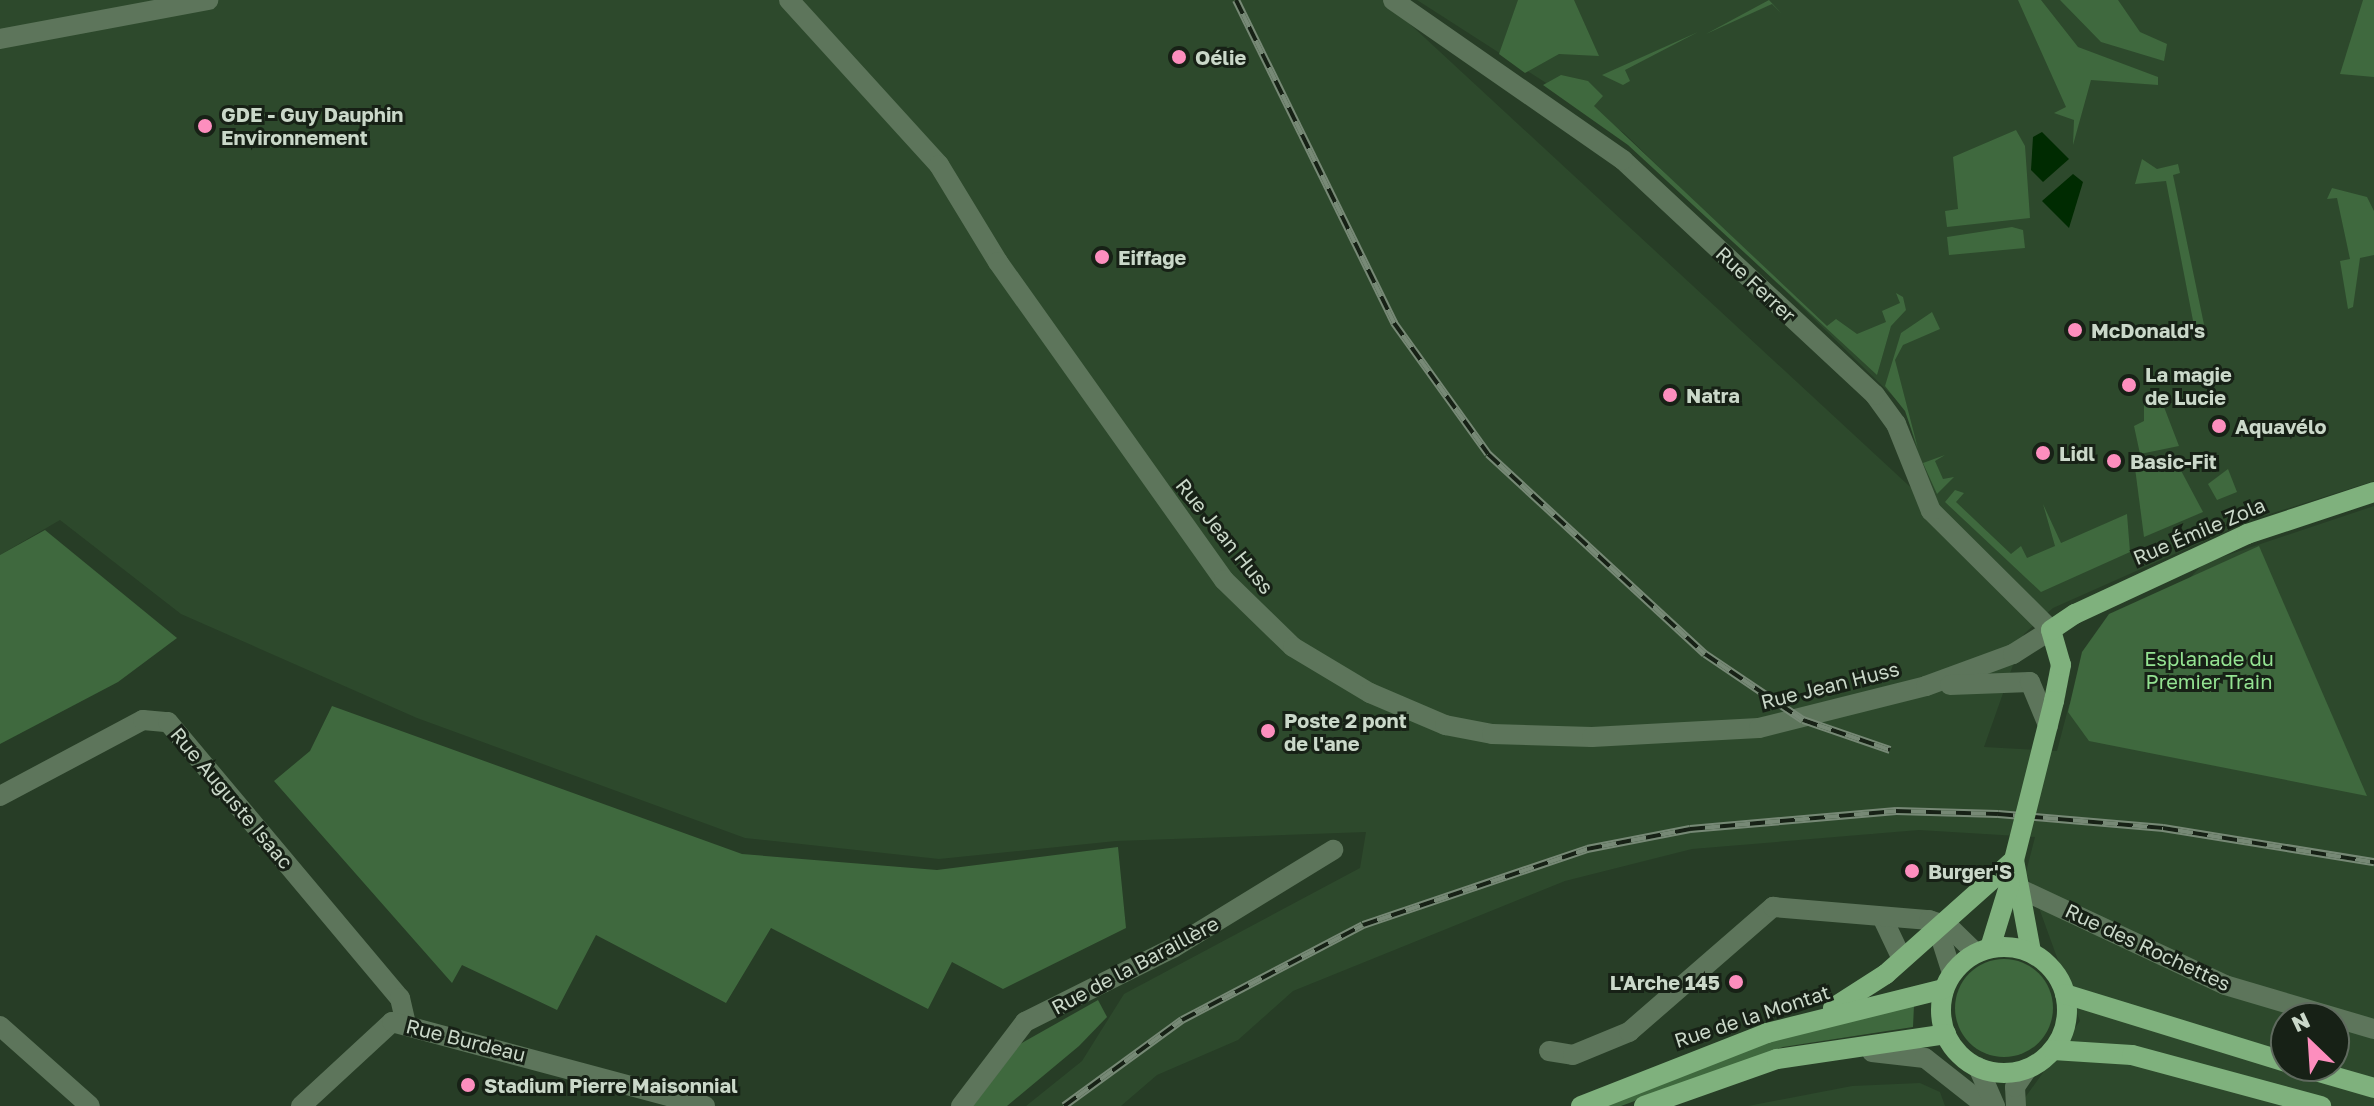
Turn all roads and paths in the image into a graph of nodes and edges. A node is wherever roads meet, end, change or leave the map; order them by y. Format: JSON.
{"nodes":[{"id":1,"x":208,"y":0,"type":"edge"},
{"id":2,"x":789,"y":0,"type":"edge"},
{"id":3,"x":1393,"y":0,"type":"edge"},
{"id":4,"x":0,"y":39,"type":"edge"},
{"id":5,"x":2374,"y":492,"type":"edge"},
{"id":6,"x":2051,"y":630,"type":"junction"},
{"id":7,"x":1926,"y":686,"type":"junction"},
{"id":8,"x":2047,"y":699,"type":"junction"},
{"id":9,"x":0,"y":796,"type":"edge"},
{"id":10,"x":1333,"y":850,"type":"dead end"},
{"id":11,"x":2014,"y":860,"type":"junction"},
{"id":12,"x":2016,"y":887,"type":"junction"},
{"id":13,"x":1883,"y":919,"type":"junction"},
{"id":14,"x":1936,"y":923,"type":"junction"},
{"id":15,"x":1983,"y":950,"type":"junction"},
{"id":16,"x":2031,"y":952,"type":"junction"},
{"id":17,"x":1902,"y":959,"type":"junction"},
{"id":18,"x":1948,"y":981,"type":"junction"},
{"id":19,"x":2065,"y":994,"type":"junction"},
{"id":20,"x":406,"y":1023,"type":"junction"},
{"id":21,"x":0,"y":1026,"type":"edge"},
{"id":22,"x":2374,"y":1029,"type":"edge"},
{"id":23,"x":1767,"y":1033,"type":"junction"},
{"id":24,"x":1946,"y":1034,"type":"junction"},
{"id":25,"x":2053,"y":1050,"type":"junction"},
{"id":26,"x":1549,"y":1051,"type":"dead end"},
{"id":27,"x":2270,"y":1057,"type":"edge"},
{"id":28,"x":1777,"y":1059,"type":"junction"},
{"id":29,"x":1978,"y":1067,"type":"junction"},
{"id":30,"x":2027,"y":1069,"type":"junction"},
{"id":31,"x":2350,"y":1081,"type":"edge"},
{"id":32,"x":2374,"y":1088,"type":"edge"},
{"id":33,"x":90,"y":1106,"type":"edge"},
{"id":34,"x":301,"y":1106,"type":"edge"},
{"id":35,"x":705,"y":1106,"type":"edge"},
{"id":36,"x":961,"y":1106,"type":"edge"},
{"id":37,"x":1581,"y":1106,"type":"edge"},
{"id":38,"x":1644,"y":1106,"type":"edge"},
{"id":39,"x":1986,"y":1106,"type":"edge"},
{"id":40,"x":1995,"y":1106,"type":"edge"},
{"id":41,"x":2016,"y":1106,"type":"edge"},
{"id":42,"x":2321,"y":1106,"type":"edge"}],
"edges":[{"from":1,"to":4,"type":"street"},
{"from":2,"to":7,"type":"street","name":"Rue Jean Huss"},
{"from":3,"to":6,"type":"street","name":"Rue Ferrer"},
{"from":5,"to":6,"type":"main road","name":"Rue Émile Zola"},
{"from":6,"to":7,"type":"street","name":"Rue Jean Huss"},
{"from":6,"to":8,"type":"main road"},
{"from":7,"to":8,"type":"street","name":"Rue Jean Huss"},
{"from":8,"to":11,"type":"main road","bridge":true},
{"from":9,"to":20,"type":"street","name":"Rue Auguste Isaac"},
{"from":10,"to":36,"type":"street","name":"Rue de la Baraillère"},
{"from":11,"to":12,"type":"main road"},
{"from":11,"to":14,"type":"main road"},
{"from":11,"to":15,"type":"main road"},
{"from":12,"to":16,"type":"main road"},
{"from":12,"to":22,"type":"street","name":"Rue des Rochettes"},
{"from":13,"to":14,"type":"street"},
{"from":13,"to":17,"type":"street"},
{"from":13,"to":26,"type":"street"},
{"from":14,"to":15,"type":"street"},
{"from":14,"to":17,"type":"main road"},
{"from":14,"to":18,"type":"street"},
{"from":15,"to":16,"type":"main road"},
{"from":15,"to":18,"type":"main road"},
{"from":16,"to":19,"type":"main road"},
{"from":17,"to":23,"type":"main road"},
{"from":18,"to":23,"type":"main road","name":"Rue de la Montat"},
{"from":18,"to":24,"type":"main road"},
{"from":19,"to":25,"type":"main road"},
{"from":19,"to":27,"type":"main road"},
{"from":20,"to":34,"type":"street","name":"Rue Burdeau"},
{"from":20,"to":35,"type":"street","name":"Rue Burdeau"},
{"from":21,"to":33,"type":"street"},
{"from":23,"to":37,"type":"main road","name":"Rue de la Montat"},
{"from":24,"to":28,"type":"main road"},
{"from":24,"to":29,"type":"main road"},
{"from":25,"to":30,"type":"main road"},
{"from":25,"to":42,"type":"main road"},
{"from":28,"to":38,"type":"main road"},
{"from":28,"to":39,"type":"street"},
{"from":29,"to":30,"type":"main road"},
{"from":29,"to":40,"type":"street"},
{"from":30,"to":41,"type":"street"},
{"from":31,"to":32,"type":"main road"}]}
